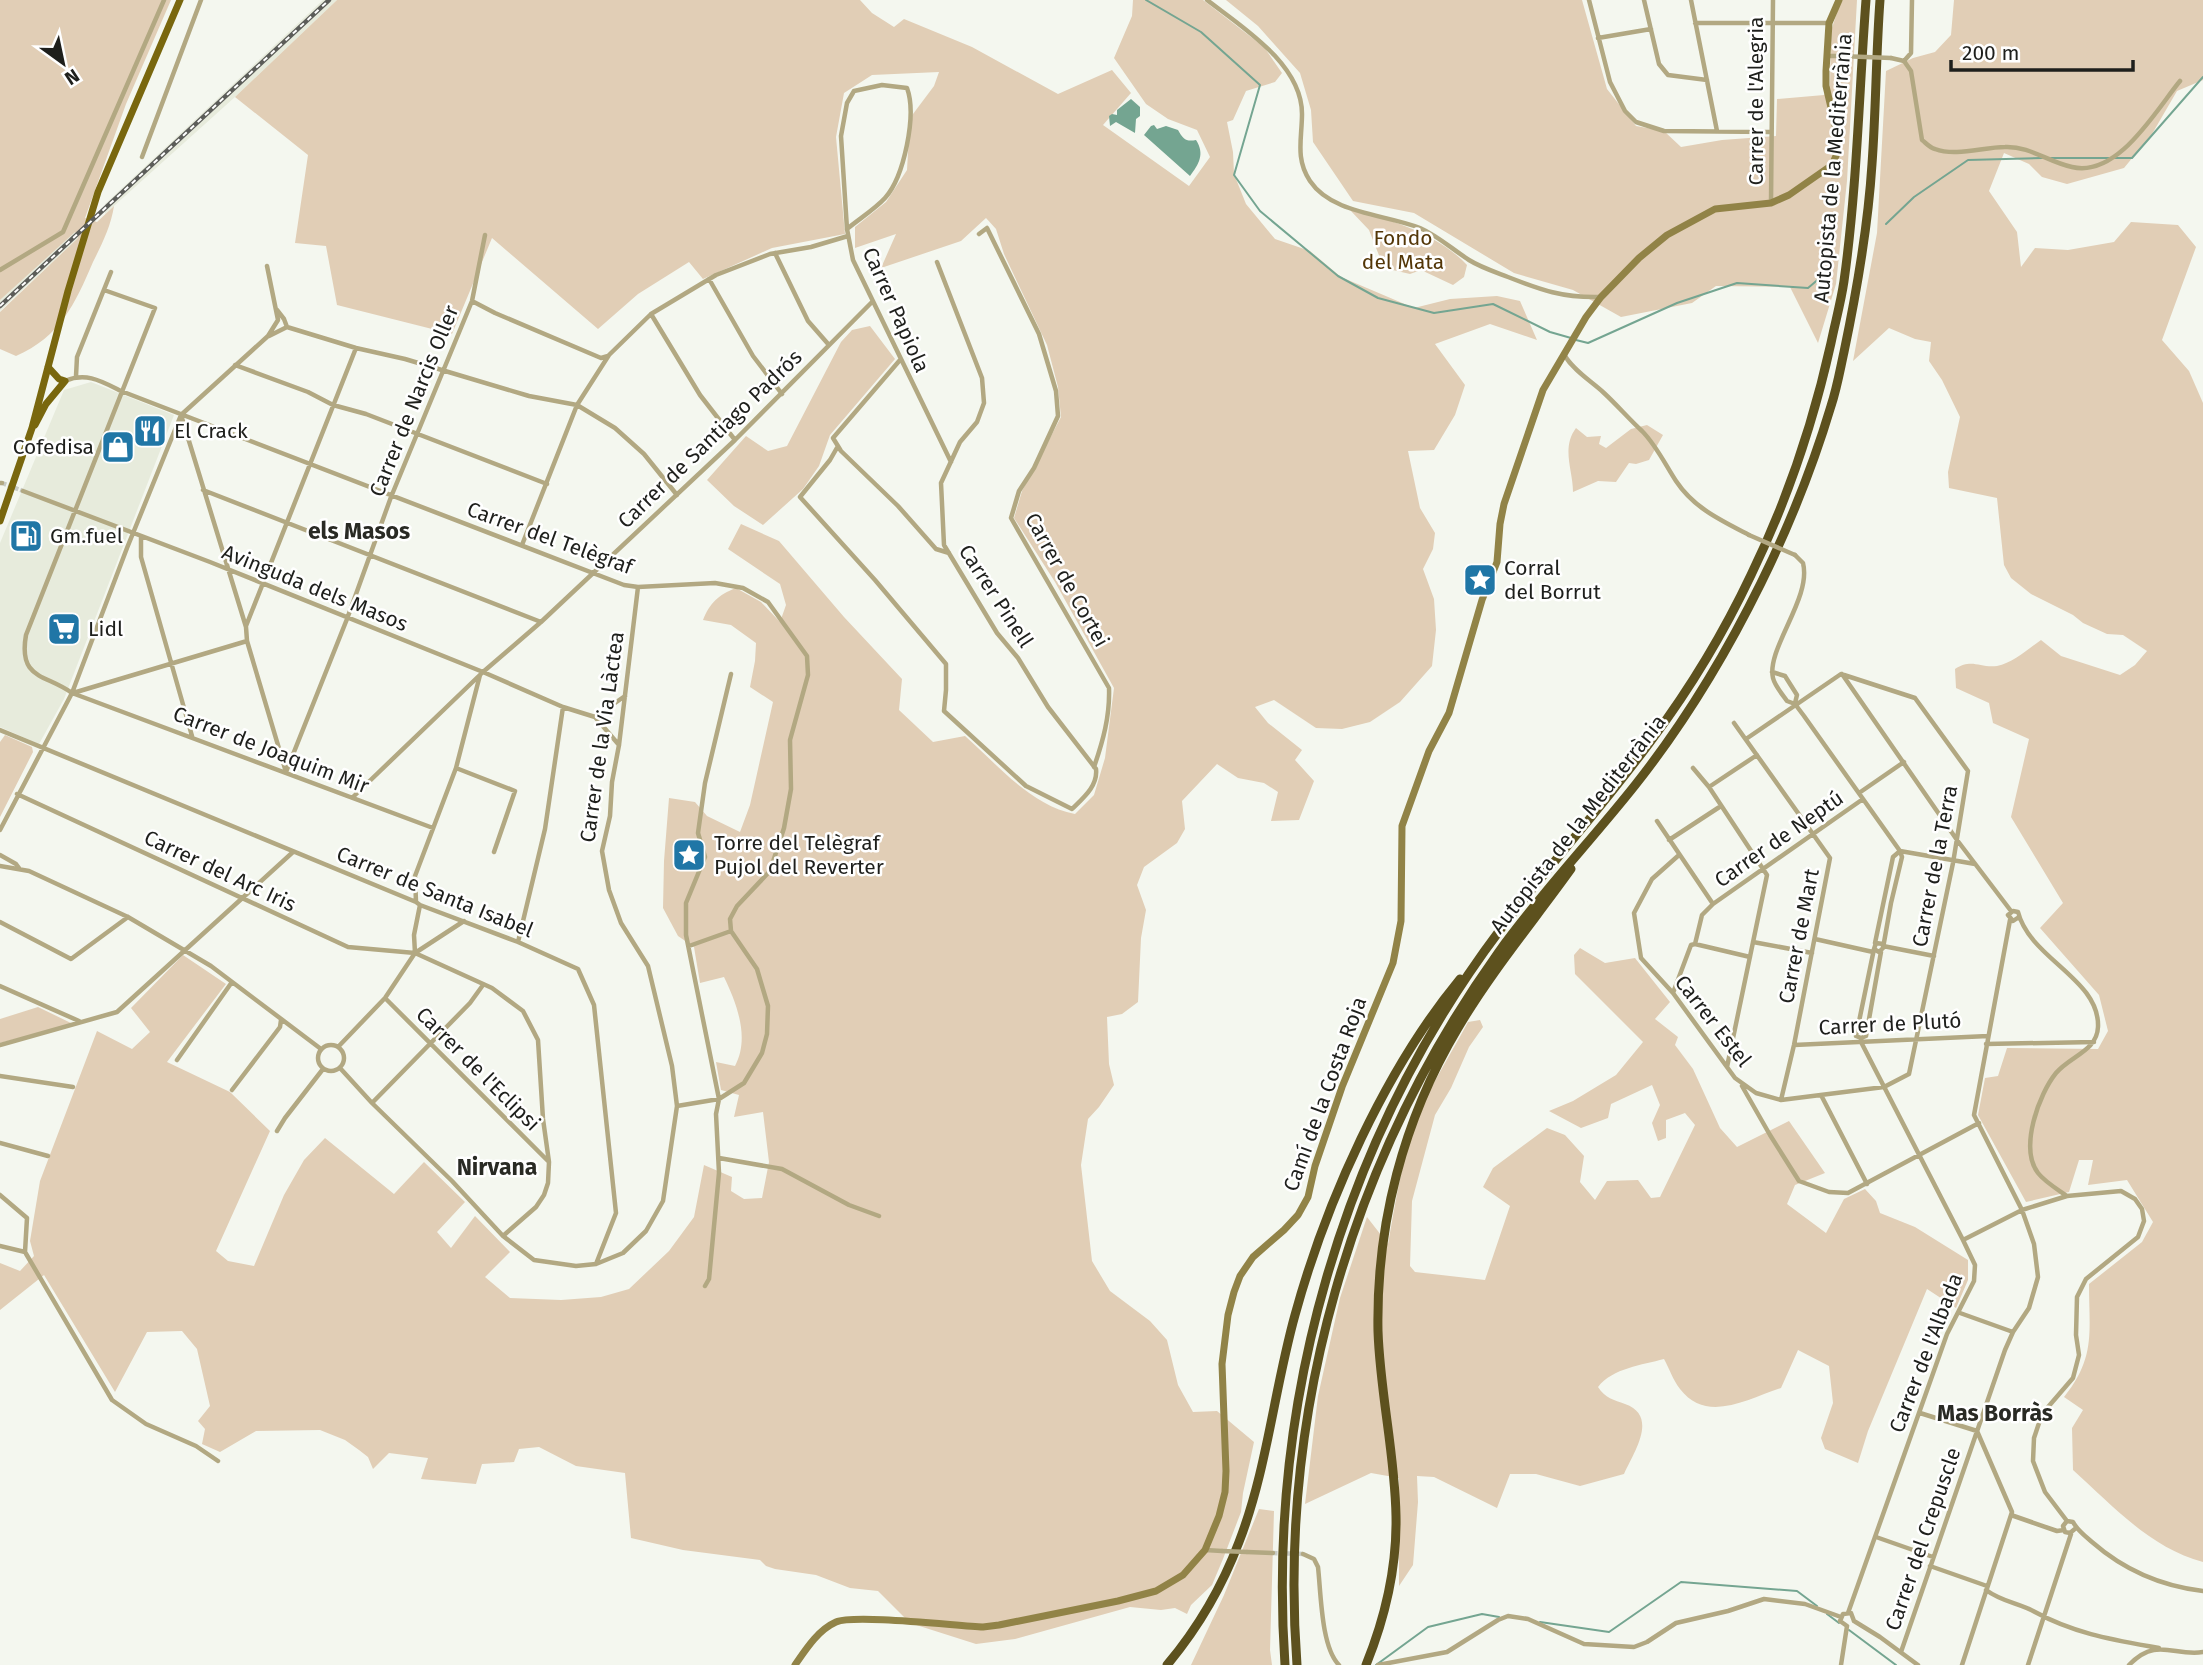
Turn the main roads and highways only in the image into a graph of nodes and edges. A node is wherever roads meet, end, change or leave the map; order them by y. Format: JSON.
{"nodes":[{"id":1,"x":180,"y":0,"type":"edge"},
{"id":2,"x":1866,"y":0,"type":"edge"},
{"id":3,"x":1880,"y":0,"type":"edge"},
{"id":4,"x":48,"y":367,"type":"junction"},
{"id":5,"x":32,"y":428,"type":"junction"},
{"id":6,"x":0,"y":521,"type":"edge"},
{"id":7,"x":1596,"y":834,"type":"junction"},
{"id":8,"x":1501,"y":929,"type":"junction"},
{"id":9,"x":1167,"y":1665,"type":"edge"},
{"id":10,"x":1285,"y":1665,"type":"edge"},
{"id":11,"x":1297,"y":1665,"type":"edge"},
{"id":12,"x":1366,"y":1665,"type":"edge"}],
"edges":[{"from":1,"to":4,"type":"main road"},
{"from":2,"to":8,"type":"highway","name":"Autopista de la Mediterrània"},
{"from":3,"to":7,"type":"highway","name":"Autopista de la Mediterrània"},
{"from":4,"to":5,"type":"main road"},
{"from":4,"to":5,"type":"main road"},
{"from":5,"to":6,"type":"main road"},
{"from":7,"to":11,"type":"highway","name":"Autopista de la Mediterrània"},
{"from":7,"to":12,"type":"highway"},
{"from":8,"to":9,"type":"highway"},
{"from":8,"to":10,"type":"highway","name":"Autopista de la Mediterrània"}]}
